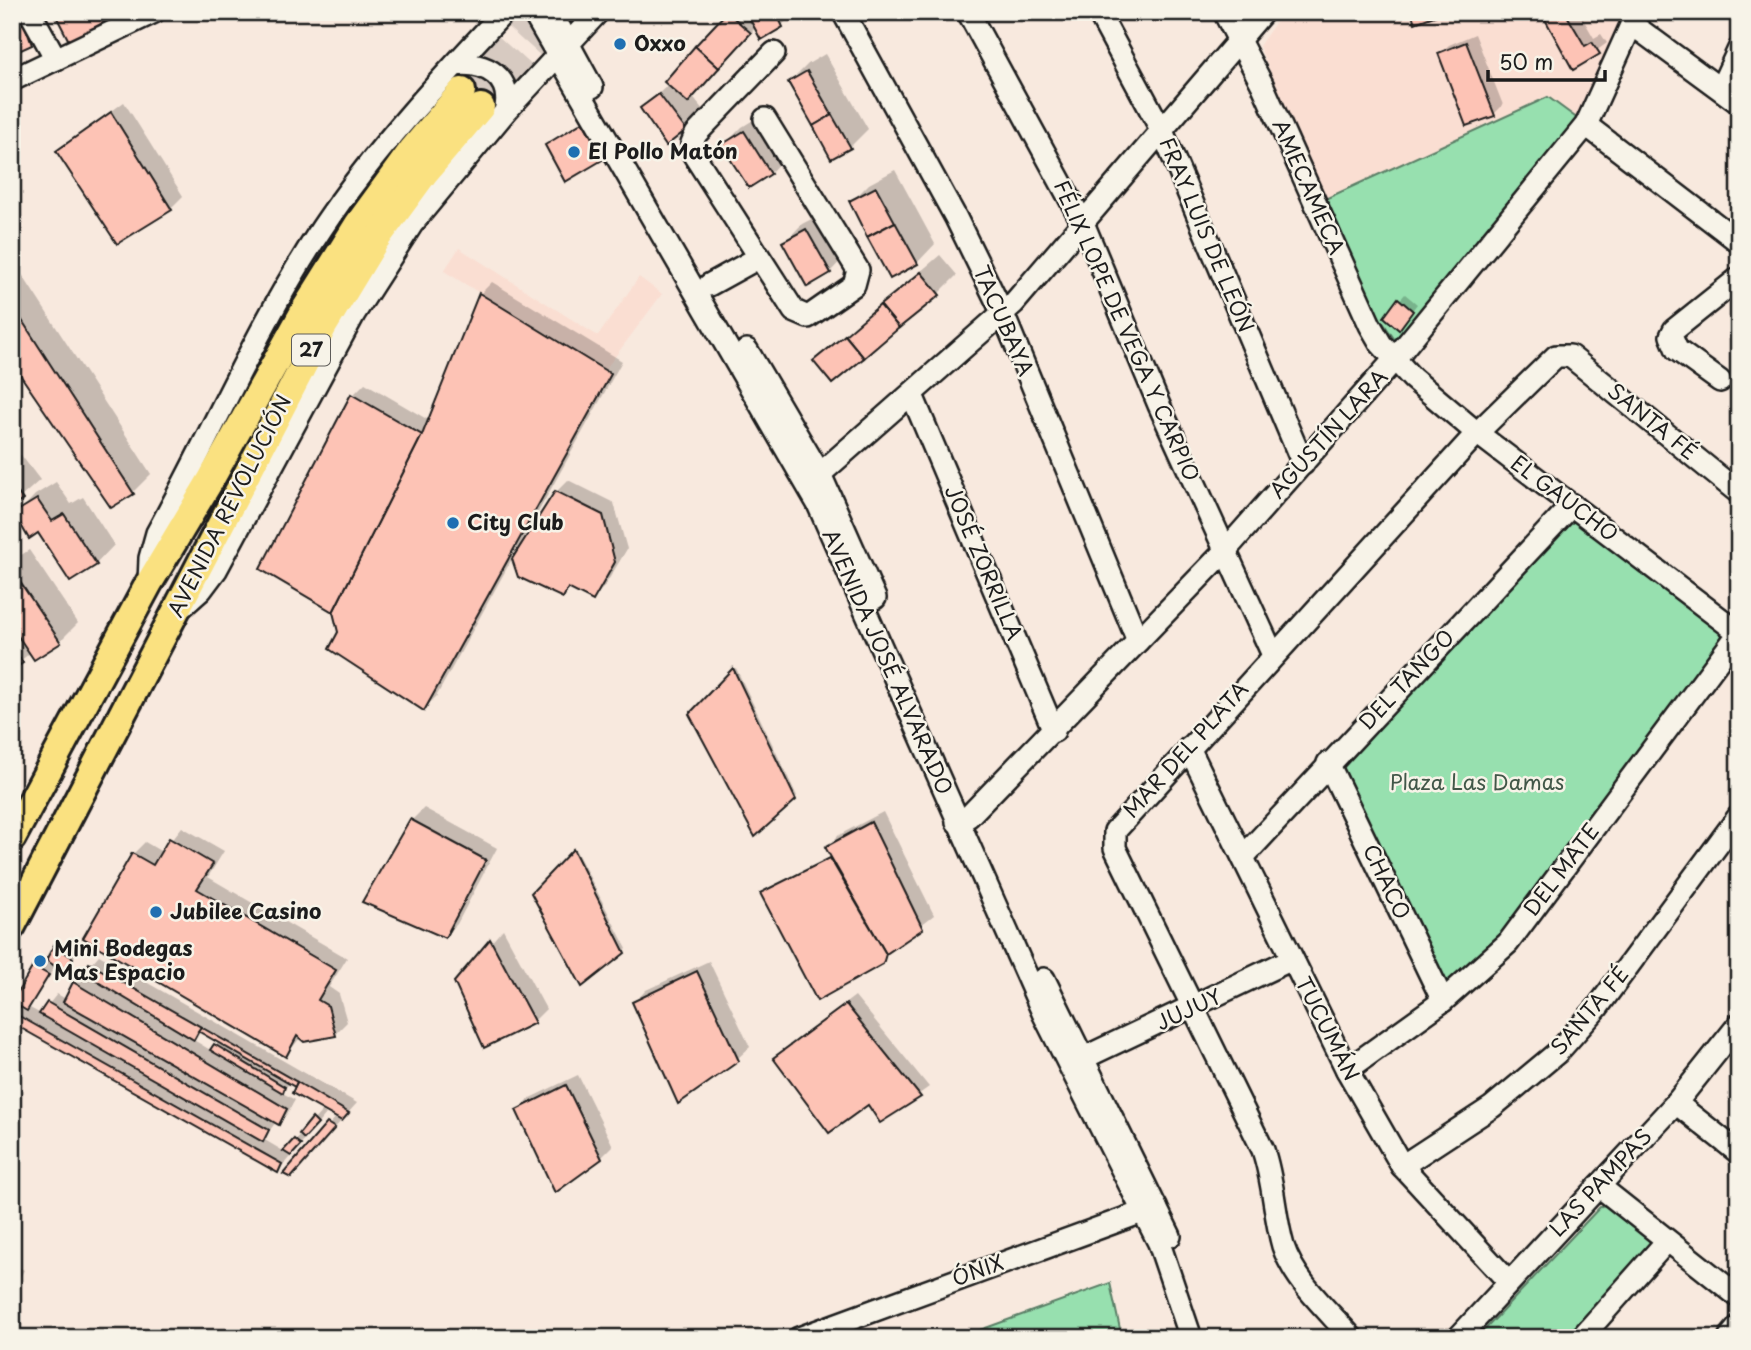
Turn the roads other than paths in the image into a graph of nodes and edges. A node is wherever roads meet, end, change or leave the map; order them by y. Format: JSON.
{"nodes":[{"id":1,"x":30,"y":12,"type":"edge"},
{"id":2,"x":154,"y":12,"type":"edge"},
{"id":3,"x":504,"y":12,"type":"edge"},
{"id":4,"x":533,"y":12,"type":"edge"},
{"id":5,"x":551,"y":12,"type":"edge"},
{"id":6,"x":598,"y":12,"type":"edge"},
{"id":7,"x":843,"y":12,"type":"edge"},
{"id":8,"x":968,"y":12,"type":"edge"},
{"id":9,"x":1098,"y":12,"type":"edge"},
{"id":10,"x":1224,"y":12,"type":"edge"},
{"id":11,"x":1263,"y":12,"type":"edge"},
{"id":12,"x":1635,"y":18,"type":"edge"},
{"id":13,"x":1241,"y":42,"type":"junction"},
{"id":14,"x":563,"y":48,"type":"junction"},
{"id":15,"x":1739,"y":49,"type":"edge"},
{"id":16,"x":774,"y":53,"type":"dead end"},
{"id":17,"x":56,"y":59,"type":"junction"},
{"id":18,"x":455,"y":65,"type":"junction"},
{"id":19,"x":12,"y":80,"type":"edge"},
{"id":20,"x":1721,"y":88,"type":"junction"},
{"id":21,"x":483,"y":103,"type":"junction"},
{"id":22,"x":1739,"y":103,"type":"edge"},
{"id":23,"x":765,"y":119,"type":"dead end"},
{"id":24,"x":1586,"y":125,"type":"junction"},
{"id":25,"x":1163,"y":132,"type":"junction"},
{"id":26,"x":1083,"y":223,"type":"junction"},
{"id":27,"x":1739,"y":242,"type":"edge"},
{"id":28,"x":755,"y":252,"type":"junction"},
{"id":29,"x":1739,"y":278,"type":"edge"},
{"id":30,"x":706,"y":280,"type":"junction"},
{"id":31,"x":1003,"y":314,"type":"junction"},
{"id":32,"x":1564,"y":354,"type":"joint"},
{"id":33,"x":1394,"y":360,"type":"junction"},
{"id":34,"x":1720,"y":381,"type":"dead end"},
{"id":35,"x":912,"y":395,"type":"junction"},
{"id":36,"x":1477,"y":433,"type":"junction"},
{"id":37,"x":1303,"y":464,"type":"junction"},
{"id":38,"x":820,"y":474,"type":"junction"},
{"id":39,"x":1739,"y":493,"type":"edge"},
{"id":40,"x":1572,"y":505,"type":"junction"},
{"id":41,"x":1224,"y":552,"type":"junction"},
{"id":42,"x":149,"y":583,"type":"junction"},
{"id":43,"x":1739,"y":632,"type":"edge"},
{"id":44,"x":1138,"y":641,"type":"junction"},
{"id":45,"x":1273,"y":655,"type":"junction"},
{"id":46,"x":1054,"y":731,"type":"junction"},
{"id":47,"x":1189,"y":748,"type":"junction"},
{"id":48,"x":1328,"y":763,"type":"junction"},
{"id":49,"x":1739,"y":816,"type":"edge"},
{"id":50,"x":963,"y":819,"type":"junction"},
{"id":51,"x":12,"y":838,"type":"edge"},
{"id":52,"x":1243,"y":857,"type":"junction"},
{"id":53,"x":12,"y":926,"type":"edge"},
{"id":54,"x":1293,"y":960,"type":"junction"},
{"id":55,"x":1443,"y":1001,"type":"junction"},
{"id":56,"x":1192,"y":1009,"type":"junction"},
{"id":57,"x":1739,"y":1024,"type":"edge"},
{"id":58,"x":1076,"y":1061,"type":"junction"},
{"id":59,"x":1347,"y":1070,"type":"junction"},
{"id":60,"x":1676,"y":1103,"type":"junction"},
{"id":61,"x":1739,"y":1153,"type":"edge"},
{"id":62,"x":1402,"y":1166,"type":"junction"},
{"id":63,"x":1599,"y":1185,"type":"junction"},
{"id":64,"x":1151,"y":1208,"type":"junction"},
{"id":65,"x":1667,"y":1241,"type":"junction"},
{"id":66,"x":1508,"y":1281,"type":"junction"},
{"id":67,"x":1739,"y":1297,"type":"edge"},
{"id":68,"x":1739,"y":1326,"type":"edge"},
{"id":69,"x":799,"y":1338,"type":"edge"},
{"id":70,"x":1191,"y":1338,"type":"edge"},
{"id":71,"x":1203,"y":1338,"type":"edge"},
{"id":72,"x":1352,"y":1338,"type":"edge"},
{"id":73,"x":1458,"y":1338,"type":"edge"},
{"id":74,"x":1581,"y":1338,"type":"edge"},
{"id":75,"x":1729,"y":1338,"type":"edge"}],
"edges":[{"from":1,"to":17,"type":"street"},
{"from":2,"to":17,"type":"street"},
{"from":3,"to":18,"type":"street"},
{"from":4,"to":14,"type":"street","name":"AVENIDA JOSÉ ALVARADO"},
{"from":5,"to":14,"type":"street","name":"AVENIDA JOSÉ ALVARADO"},
{"from":6,"to":14,"type":"street"},
{"from":7,"to":31,"type":"street","name":"TACUBAYA"},
{"from":8,"to":26,"type":"street","name":"FÉLIX LOPE DE VEGA Y CARPIO"},
{"from":9,"to":25,"type":"street","name":"FRAY LUIS DE LEÓN"},
{"from":10,"to":13,"type":"street","name":"AMECAMECA"},
{"from":11,"to":13,"type":"street"},
{"from":12,"to":20,"type":"street"},
{"from":12,"to":24,"type":"street","name":"AGUSTÍN LARA"},
{"from":13,"to":25,"type":"street"},
{"from":13,"to":33,"type":"street","name":"AMECAMECA"},
{"from":14,"to":21,"type":"street"},
{"from":14,"to":30,"type":"street","name":"AVENIDA JOSÉ ALVARADO"},
{"from":14,"to":50,"type":"street","name":"AVENIDA JOSÉ ALVARADO"},
{"from":15,"to":20,"type":"street"},
{"from":16,"to":28,"type":"street"},
{"from":17,"to":19,"type":"street"},
{"from":18,"to":21,"type":"street"},
{"from":18,"to":42,"type":"street"},
{"from":20,"to":22,"type":"street"},
{"from":21,"to":42,"type":"main road","name":"AVENIDA REVOLUCIÓN","number":"27"},
{"from":21,"to":53,"type":"main road","name":"AVENIDA REVOLUCIÓN","number":"27"},
{"from":23,"to":28,"type":"street"},
{"from":24,"to":27,"type":"street"},
{"from":24,"to":33,"type":"street","name":"AGUSTÍN LARA"},
{"from":25,"to":26,"type":"street"},
{"from":25,"to":37,"type":"street","name":"FRAY LUIS DE LEÓN"},
{"from":26,"to":31,"type":"street"},
{"from":26,"to":41,"type":"street","name":"FÉLIX LOPE DE VEGA Y CARPIO"},
{"from":28,"to":30,"type":"street"},
{"from":29,"to":34,"type":"street"},
{"from":30,"to":38,"type":"street","name":"AVENIDA JOSÉ ALVARADO"},
{"from":31,"to":35,"type":"street"},
{"from":31,"to":44,"type":"street","name":"TACUBAYA"},
{"from":32,"to":36,"type":"street","name":"MAR DEL PLATA"},
{"from":32,"to":39,"type":"street","name":"SANTA FÉ"},
{"from":33,"to":36,"type":"street","name":"EL GAUCHO"},
{"from":33,"to":37,"type":"street","name":"AGUSTÍN LARA"},
{"from":35,"to":38,"type":"street"},
{"from":35,"to":46,"type":"street","name":"JOSÉ ZORRILLA"},
{"from":36,"to":40,"type":"street","name":"EL GAUCHO"},
{"from":36,"to":45,"type":"street","name":"MAR DEL PLATA"},
{"from":37,"to":41,"type":"street","name":"AGUSTÍN LARA"},
{"from":38,"to":50,"type":"street","name":"AVENIDA JOSÉ ALVARADO"},
{"from":40,"to":43,"type":"street","name":"EL GAUCHO"},
{"from":40,"to":48,"type":"street","name":"DEL TANGO"},
{"from":41,"to":44,"type":"street","name":"AGUSTÍN LARA"},
{"from":41,"to":45,"type":"street","name":"FÉLIX LOPE DE VEGA Y CARPIO"},
{"from":42,"to":51,"type":"main road","name":"AVENIDA REVOLUCIÓN","number":"27"},
{"from":43,"to":55,"type":"street","name":"DEL MATE"},
{"from":44,"to":46,"type":"street","name":"AGUSTÍN LARA"},
{"from":45,"to":47,"type":"street","name":"MAR DEL PLATA"},
{"from":46,"to":50,"type":"street","name":"AGUSTÍN LARA"},
{"from":47,"to":52,"type":"street","name":"TUCUMÁN"},
{"from":47,"to":56,"type":"street","name":"MAR DEL PLATA"},
{"from":48,"to":52,"type":"street","name":"DEL TANGO"},
{"from":48,"to":55,"type":"street","name":"CHACO"},
{"from":49,"to":62,"type":"street","name":"SANTA FÉ"},
{"from":50,"to":58,"type":"street","name":"AVENIDA JOSÉ ALVARADO"},
{"from":52,"to":54,"type":"street","name":"TUCUMÁN"},
{"from":54,"to":56,"type":"street","name":"JUJUY"},
{"from":54,"to":59,"type":"street","name":"TUCUMÁN"},
{"from":55,"to":59,"type":"street","name":"DEL MATE"},
{"from":56,"to":58,"type":"street","name":"JUJUY"},
{"from":56,"to":72,"type":"street","name":"MAR DEL PLATA"},
{"from":57,"to":60,"type":"street","name":"LAS PAMPAS"},
{"from":58,"to":64,"type":"street","name":"AVENIDA JOSÉ ALVARADO"},
{"from":59,"to":62,"type":"street","name":"TUCUMÁN"},
{"from":60,"to":61,"type":"street"},
{"from":60,"to":63,"type":"street","name":"LAS PAMPAS"},
{"from":62,"to":66,"type":"street","name":"TUCUMÁN"},
{"from":63,"to":65,"type":"street"},
{"from":63,"to":66,"type":"street","name":"LAS PAMPAS"},
{"from":64,"to":69,"type":"street","name":"ÓNIX"},
{"from":64,"to":70,"type":"street","name":"AVENIDA JOSÉ ALVARADO"},
{"from":64,"to":71,"type":"street"},
{"from":65,"to":67,"type":"street"},
{"from":65,"to":74,"type":"street"},
{"from":66,"to":73,"type":"street","name":"LAS PAMPAS"},
{"from":68,"to":75,"type":"street"}]}
